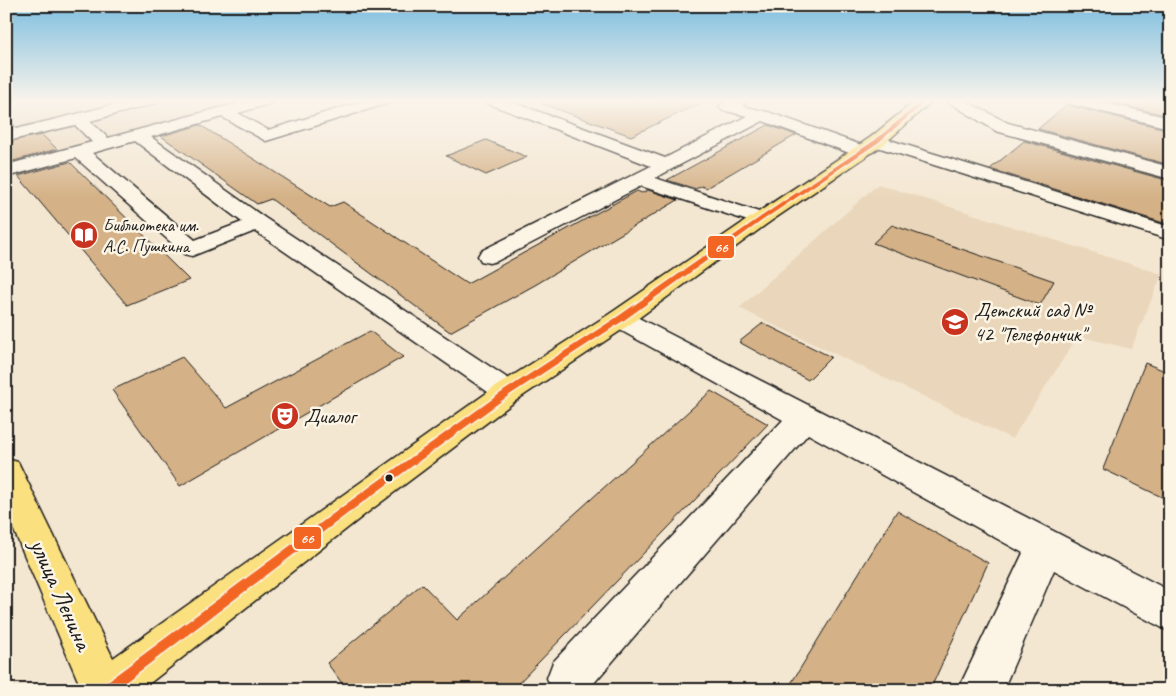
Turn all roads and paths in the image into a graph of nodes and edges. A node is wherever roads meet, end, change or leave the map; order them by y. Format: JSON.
{"nodes":[{"id":1,"x":10,"y":132,"type":"edge"},
{"id":2,"x":23,"y":132,"type":"edge"},
{"id":3,"x":92,"y":132,"type":"edge"},
{"id":4,"x":147,"y":132,"type":"edge"},
{"id":5,"x":260,"y":132,"type":"edge"},
{"id":6,"x":278,"y":132,"type":"edge"},
{"id":7,"x":579,"y":132,"type":"edge"},
{"id":8,"x":730,"y":132,"type":"edge"},
{"id":9,"x":821,"y":132,"type":"edge"},
{"id":10,"x":886,"y":132,"type":"edge"},
{"id":11,"x":1022,"y":132,"type":"edge"},
{"id":12,"x":137,"y":135,"type":"junction"},
{"id":13,"x":104,"y":144,"type":"junction"},
{"id":14,"x":869,"y":146,"type":"junction"},
{"id":15,"x":79,"y":151,"type":"junction"},
{"id":16,"x":666,"y":165,"type":"junction"},
{"id":17,"x":6,"y":170,"type":"edge"},
{"id":18,"x":1170,"y":173,"type":"edge"},
{"id":19,"x":639,"y":179,"type":"junction"},
{"id":20,"x":760,"y":218,"type":"junction"},
{"id":21,"x":257,"y":223,"type":"junction"},
{"id":22,"x":1170,"y":234,"type":"edge"},
{"id":23,"x":489,"y":256,"type":"dead end"},
{"id":24,"x":620,"y":319,"type":"junction"},
{"id":25,"x":508,"y":392,"type":"junction"},
{"id":26,"x":805,"y":416,"type":"junction"},
{"id":27,"x":6,"y":472,"type":"edge"},
{"id":28,"x":1044,"y":546,"type":"junction"},
{"id":29,"x":1170,"y":612,"type":"edge"},
{"id":30,"x":569,"y":678,"type":"dead end"},
{"id":31,"x":105,"y":690,"type":"edge"},
{"id":32,"x":980,"y":690,"type":"edge"}],
"edges":[{"from":1,"to":2,"type":"street"},
{"from":3,"to":13,"type":"street"},
{"from":4,"to":12,"type":"street"},
{"from":5,"to":6,"type":"street"},
{"from":7,"to":16,"type":"street"},
{"from":8,"to":16,"type":"street"},
{"from":9,"to":14,"type":"street"},
{"from":10,"to":14,"type":"main road"},
{"from":11,"to":18,"type":"street"},
{"from":12,"to":13,"type":"street"},
{"from":12,"to":21,"type":"street"},
{"from":13,"to":15,"type":"street"},
{"from":14,"to":20,"type":"main road"},
{"from":14,"to":22,"type":"street"},
{"from":15,"to":17,"type":"street"},
{"from":15,"to":21,"type":"street"},
{"from":16,"to":19,"type":"street"},
{"from":19,"to":20,"type":"street"},
{"from":19,"to":23,"type":"street"},
{"from":20,"to":24,"type":"main road"},
{"from":21,"to":25,"type":"street"},
{"from":24,"to":25,"type":"main road"},
{"from":24,"to":26,"type":"street"},
{"from":25,"to":31,"type":"main road"},
{"from":26,"to":28,"type":"street"},
{"from":26,"to":30,"type":"street"},
{"from":27,"to":31,"type":"main road","name":"улица Ленина"},
{"from":28,"to":29,"type":"street"},
{"from":28,"to":32,"type":"street"}]}
